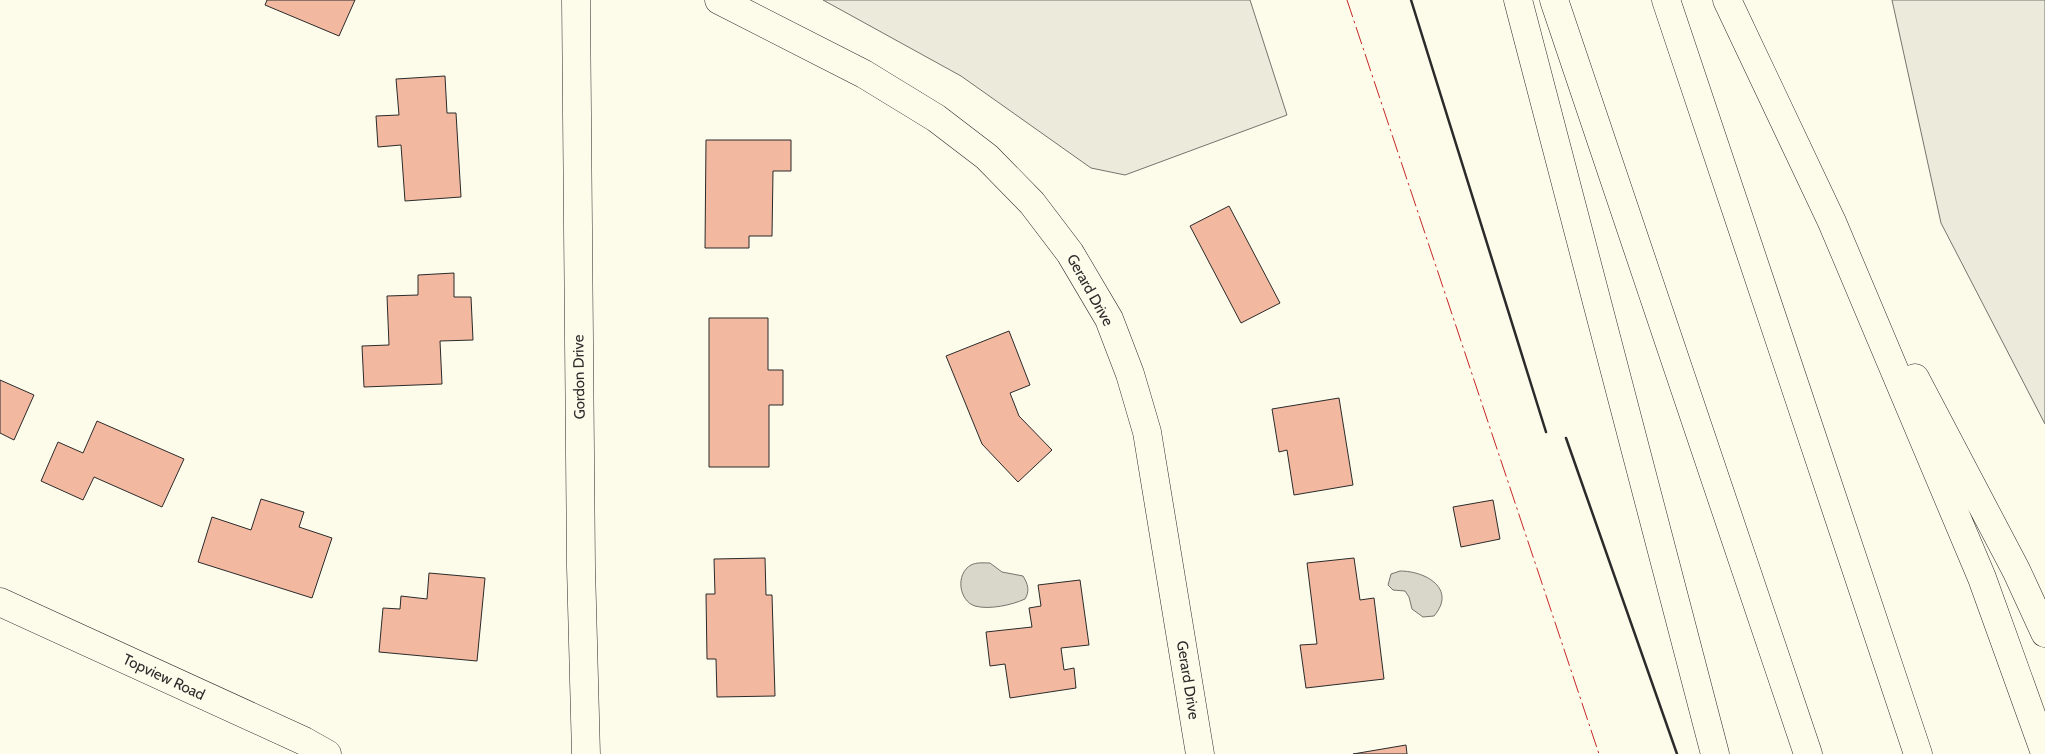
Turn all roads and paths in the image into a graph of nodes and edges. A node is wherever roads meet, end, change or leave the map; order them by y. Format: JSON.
{"nodes":[{"id":1,"x":576,"y":0,"type":"edge"},
{"id":2,"x":719,"y":0,"type":"edge"},
{"id":3,"x":1518,"y":0,"type":"edge"},
{"id":4,"x":1554,"y":0,"type":"edge"},
{"id":5,"x":1666,"y":0,"type":"edge"},
{"id":6,"x":1727,"y":0,"type":"edge"},
{"id":7,"x":1832,"y":222,"type":"junction"},
{"id":8,"x":0,"y":602,"type":"edge"},
{"id":9,"x":2045,"y":633,"type":"edge"},
{"id":10,"x":2045,"y":752,"type":"edge"},
{"id":11,"x":327,"y":754,"type":"edge"},
{"id":12,"x":586,"y":754,"type":"edge"},
{"id":13,"x":1200,"y":754,"type":"edge"},
{"id":14,"x":1715,"y":754,"type":"edge"},
{"id":15,"x":1808,"y":754,"type":"edge"},
{"id":16,"x":1918,"y":754,"type":"edge"}],
"edges":[{"from":1,"to":12,"type":"main road","name":"Gordon Drive"},
{"from":2,"to":13,"type":"main road","name":"Gerard Drive"},
{"from":3,"to":14,"type":"main road"},
{"from":4,"to":15,"type":"main road"},
{"from":5,"to":16,"type":"main road"},
{"from":6,"to":7,"type":"main road"},
{"from":7,"to":9,"type":"main road"},
{"from":7,"to":10,"type":"main road"},
{"from":8,"to":11,"type":"main road","name":"Topview Road"}]}
